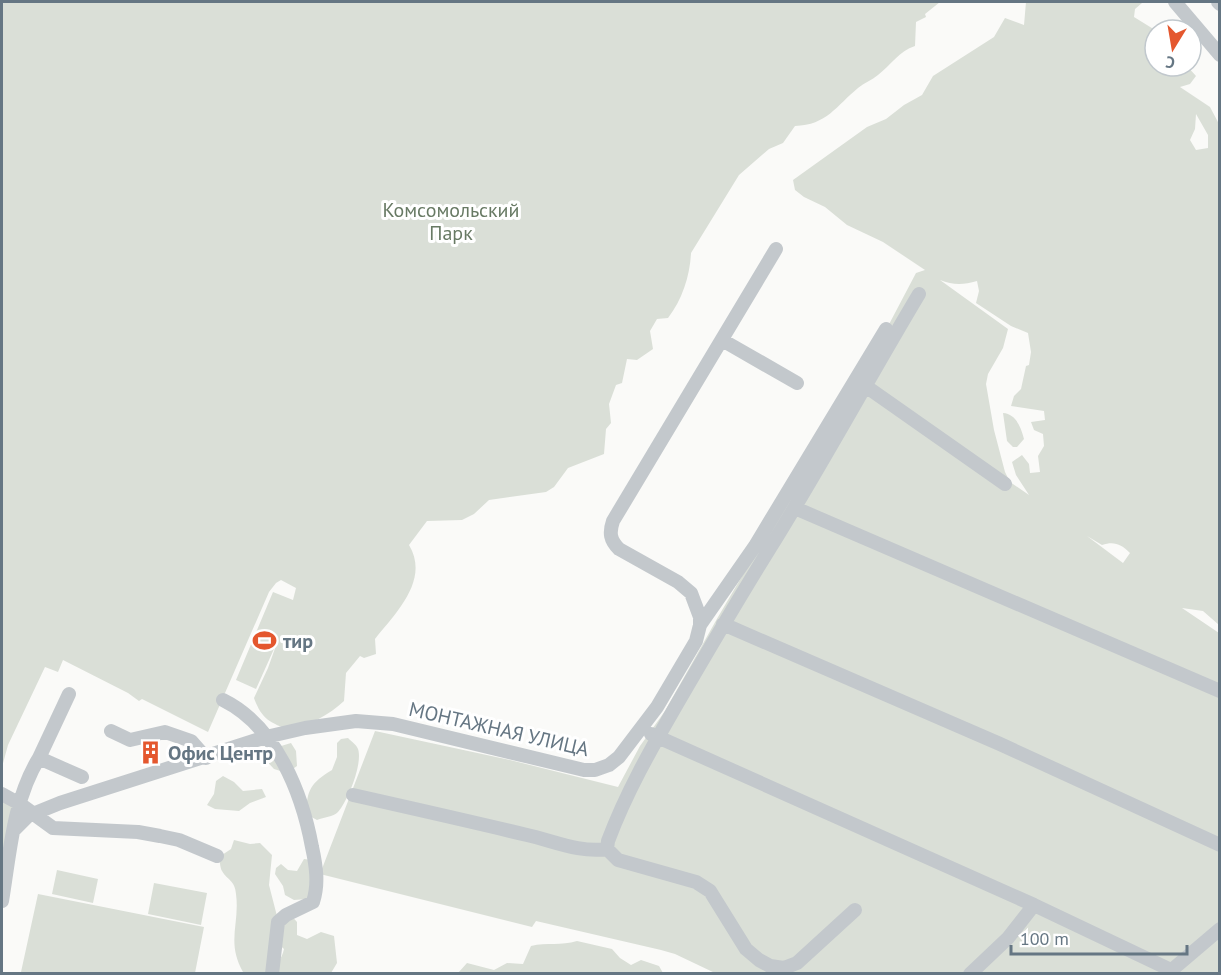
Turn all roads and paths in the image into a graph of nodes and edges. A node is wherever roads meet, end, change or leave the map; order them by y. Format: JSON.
{"nodes":[{"id":1,"x":1175,"y":2,"type":"edge"},
{"id":2,"x":1220,"y":55,"type":"edge"},
{"id":3,"x":776,"y":249,"type":"dead end"},
{"id":4,"x":920,"y":294,"type":"dead end"},
{"id":5,"x":886,"y":329,"type":"dead end"},
{"id":6,"x":722,"y":340,"type":"junction"},
{"id":7,"x":797,"y":383,"type":"dead end"},
{"id":8,"x":864,"y":385,"type":"junction"},
{"id":9,"x":1005,"y":484,"type":"dead end"},
{"id":10,"x":795,"y":508,"type":"junction"},
{"id":11,"x":723,"y":624,"type":"junction"},
{"id":12,"x":700,"y":625,"type":"junction"},
{"id":13,"x":1220,"y":691,"type":"edge"},
{"id":14,"x":69,"y":694,"type":"dead end"},
{"id":15,"x":223,"y":700,"type":"dead end"},
{"id":16,"x":642,"y":729,"type":"junction"},
{"id":17,"x":111,"y":731,"type":"dead end"},
{"id":18,"x":266,"y":737,"type":"junction"},
{"id":19,"x":658,"y":737,"type":"junction"},
{"id":20,"x":39,"y":758,"type":"junction"},
{"id":21,"x":206,"y":758,"type":"junction"},
{"id":22,"x":82,"y":777,"type":"dead end"},
{"id":23,"x":2,"y":794,"type":"edge"},
{"id":24,"x":353,"y":795,"type":"dead end"},
{"id":25,"x":20,"y":804,"type":"junction"},
{"id":26,"x":33,"y":814,"type":"junction"},
{"id":27,"x":14,"y":830,"type":"junction"},
{"id":28,"x":1220,"y":845,"type":"edge"},
{"id":29,"x":607,"y":849,"type":"junction"},
{"id":30,"x":217,"y":856,"type":"dead end"},
{"id":31,"x":2,"y":902,"type":"edge"},
{"id":32,"x":1034,"y":905,"type":"junction"},
{"id":33,"x":855,"y":910,"type":"dead end"},
{"id":34,"x":1220,"y":929,"type":"edge"},
{"id":35,"x":1169,"y":972,"type":"edge"},
{"id":36,"x":272,"y":974,"type":"edge"},
{"id":37,"x":970,"y":974,"type":"edge"}],
"edges":[{"from":1,"to":2,"type":"street"},
{"from":3,"to":6,"type":"street"},
{"from":4,"to":8,"type":"street"},
{"from":5,"to":12,"type":"street","name":"МОНТАЖНАЯ УЛИЦА"},
{"from":6,"to":7,"type":"street"},
{"from":6,"to":12,"type":"street"},
{"from":8,"to":9,"type":"street"},
{"from":8,"to":10,"type":"street"},
{"from":10,"to":11,"type":"street"},
{"from":10,"to":13,"type":"street"},
{"from":11,"to":19,"type":"street"},
{"from":11,"to":28,"type":"street"},
{"from":12,"to":16,"type":"street","name":"МОНТАЖНАЯ УЛИЦА"},
{"from":14,"to":20,"type":"street"},
{"from":15,"to":18,"type":"street"},
{"from":16,"to":18,"type":"street","name":"МОНТАЖНАЯ УЛИЦА"},
{"from":16,"to":19,"type":"street"},
{"from":17,"to":21,"type":"street"},
{"from":18,"to":21,"type":"street","name":"МОНТАЖНАЯ УЛИЦА"},
{"from":18,"to":36,"type":"street"},
{"from":19,"to":29,"type":"street"},
{"from":19,"to":32,"type":"street"},
{"from":20,"to":22,"type":"street"},
{"from":20,"to":25,"type":"street"},
{"from":21,"to":26,"type":"street","name":"МОНТАЖНАЯ УЛИЦА"},
{"from":23,"to":25,"type":"street"},
{"from":24,"to":29,"type":"street"},
{"from":25,"to":26,"type":"street"},
{"from":25,"to":27,"type":"street"},
{"from":26,"to":27,"type":"street","name":"МОНТАЖНАЯ УЛИЦА"},
{"from":26,"to":30,"type":"street"},
{"from":27,"to":31,"type":"street"},
{"from":29,"to":33,"type":"street"},
{"from":32,"to":35,"type":"street"},
{"from":32,"to":37,"type":"street"},
{"from":34,"to":35,"type":"street"}]}
